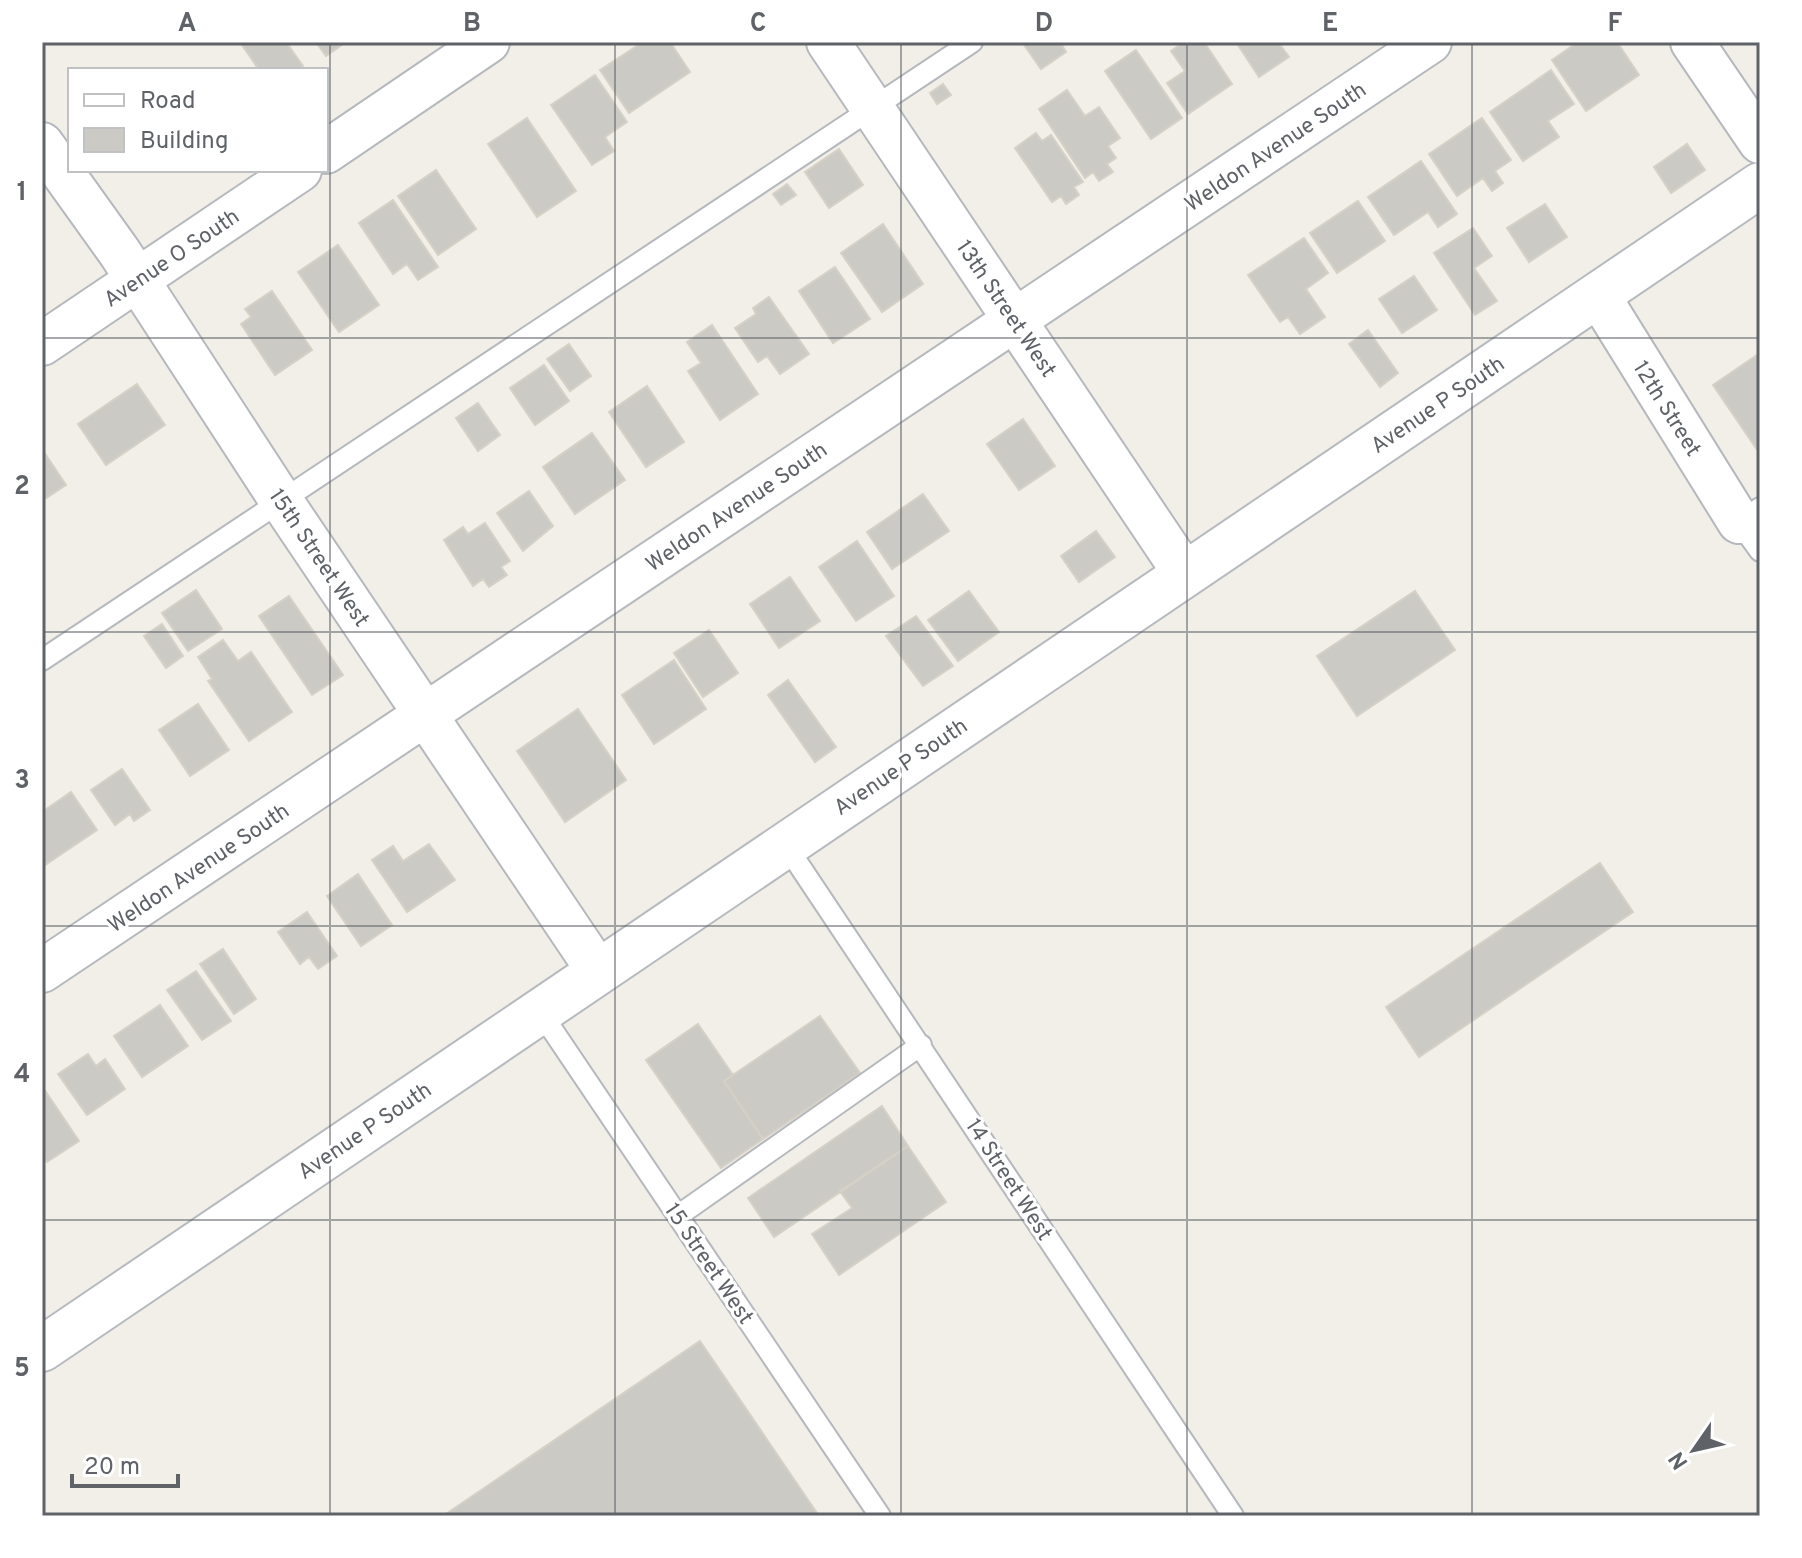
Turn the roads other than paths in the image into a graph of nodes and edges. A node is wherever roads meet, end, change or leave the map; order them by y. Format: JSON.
{"nodes":[{"id":1,"x":488,"y":42,"type":"edge"},
{"id":2,"x":828,"y":42,"type":"edge"},
{"id":3,"x":972,"y":42,"type":"edge"},
{"id":4,"x":1430,"y":42,"type":"edge"},
{"id":5,"x":1692,"y":42,"type":"edge"},
{"id":6,"x":873,"y":109,"type":"junction"},
{"id":7,"x":1760,"y":142,"type":"edge"},
{"id":8,"x":42,"y":144,"type":"edge"},
{"id":9,"x":328,"y":151,"type":"edge"},
{"id":10,"x":297,"y":172,"type":"edge"},
{"id":11,"x":1760,"y":185,"type":"edge"},
{"id":12,"x":137,"y":282,"type":"junction"},
{"id":13,"x":1598,"y":295,"type":"junction"},
{"id":14,"x":1015,"y":320,"type":"junction"},
{"id":15,"x":42,"y":344,"type":"edge"},
{"id":16,"x":280,"y":499,"type":"junction"},
{"id":17,"x":1753,"y":527,"type":"edge"},
{"id":18,"x":1185,"y":574,"type":"junction"},
{"id":19,"x":42,"y":660,"type":"edge"},
{"id":20,"x":425,"y":714,"type":"junction"},
{"id":21,"x":785,"y":844,"type":"junction"},
{"id":22,"x":42,"y":971,"type":"edge"},
{"id":23,"x":598,"y":971,"type":"junction"},
{"id":24,"x":539,"y":1010,"type":"junction"},
{"id":25,"x":921,"y":1045,"type":"junction"},
{"id":26,"x":679,"y":1215,"type":"junction"},
{"id":27,"x":42,"y":1349,"type":"edge"},
{"id":28,"x":880,"y":1516,"type":"edge"},
{"id":29,"x":1233,"y":1516,"type":"edge"}],
"edges":[{"from":1,"to":9,"type":"street"},
{"from":2,"to":6,"type":"street","name":"13th Street West"},
{"from":3,"to":6,"type":"lane"},
{"from":4,"to":14,"type":"street","name":"Weldon Avenue South"},
{"from":5,"to":7,"type":"street"},
{"from":6,"to":14,"type":"street","name":"13th Street West"},
{"from":6,"to":16,"type":"lane"},
{"from":8,"to":12,"type":"street","name":"15th Street West"},
{"from":10,"to":12,"type":"street","name":"Avenue O South"},
{"from":11,"to":13,"type":"main road","name":"Avenue P South"},
{"from":12,"to":15,"type":"street","name":"Avenue O South"},
{"from":12,"to":16,"type":"street","name":"15th Street West"},
{"from":13,"to":17,"type":"street","name":"12th Street"},
{"from":13,"to":18,"type":"main road","name":"Avenue P South"},
{"from":14,"to":18,"type":"street","name":"13th Street West"},
{"from":14,"to":20,"type":"street","name":"Weldon Avenue South"},
{"from":16,"to":19,"type":"lane"},
{"from":16,"to":20,"type":"street","name":"15th Street West"},
{"from":18,"to":21,"type":"main road","name":"Avenue P South"},
{"from":20,"to":22,"type":"street","name":"Weldon Avenue South"},
{"from":20,"to":23,"type":"street","name":"15th Street West"},
{"from":21,"to":23,"type":"main road","name":"Avenue P South"},
{"from":21,"to":25,"type":"lane","name":"14 Street West"},
{"from":23,"to":24,"type":"main road","name":"Avenue P South"},
{"from":24,"to":26,"type":"lane","name":"15 Street West"},
{"from":24,"to":27,"type":"main road","name":"Avenue P South"},
{"from":25,"to":26,"type":"lane"},
{"from":25,"to":29,"type":"lane","name":"14 Street West"},
{"from":26,"to":28,"type":"lane","name":"15 Street West"}]}
